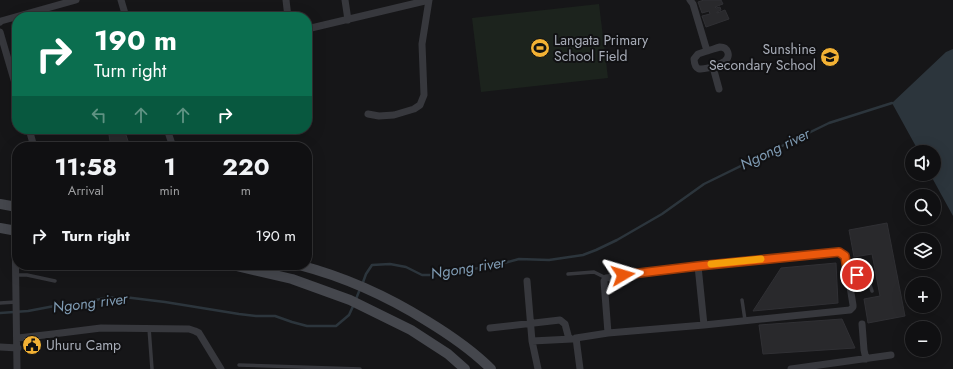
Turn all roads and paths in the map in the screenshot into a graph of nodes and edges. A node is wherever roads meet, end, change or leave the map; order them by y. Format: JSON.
{"nodes":[{"id":1,"x":76,"y":0,"type":"edge"},
{"id":2,"x":121,"y":0,"type":"edge"},
{"id":3,"x":286,"y":0,"type":"edge"},
{"id":4,"x":344,"y":0,"type":"edge"},
{"id":5,"x":429,"y":0,"type":"edge"},
{"id":6,"x":690,"y":0,"type":"edge"},
{"id":7,"x":33,"y":12,"type":"edge"},
{"id":8,"x":125,"y":12,"type":"edge"},
{"id":9,"x":287,"y":12,"type":"edge"},
{"id":10,"x":12,"y":18,"type":"edge"},
{"id":11,"x":348,"y":20,"type":"junction"},
{"id":12,"x":0,"y":22,"type":"edge"},
{"id":13,"x":312,"y":27,"type":"edge"},
{"id":14,"x":0,"y":32,"type":"edge"},
{"id":15,"x":707,"y":50,"type":"junction"},
{"id":16,"x":712,"y":67,"type":"junction"},
{"id":17,"x":12,"y":72,"type":"edge"},
{"id":18,"x":720,"y":89,"type":"dead end"},
{"id":19,"x":368,"y":114,"type":"dead end"},
{"id":20,"x":0,"y":201,"type":"edge"},
{"id":21,"x":0,"y":204,"type":"edge"},
{"id":22,"x":12,"y":206,"type":"edge"},
{"id":23,"x":0,"y":228,"type":"edge"},
{"id":24,"x":12,"y":230,"type":"edge"},
{"id":25,"x":864,"y":264,"type":"dead end"},
{"id":26,"x":698,"y":266,"type":"junction"},
{"id":27,"x":312,"y":269,"type":"edge"},
{"id":28,"x":16,"y":270,"type":"edge"},
{"id":29,"x":253,"y":270,"type":"edge"},
{"id":30,"x":866,"y":273,"type":"junction"},
{"id":31,"x":568,"y":274,"type":"dead end"},
{"id":32,"x":16,"y":275,"type":"junction"},
{"id":33,"x":848,"y":276,"type":"junction"},
{"id":34,"x":606,"y":278,"type":"junction"},
{"id":35,"x":55,"y":281,"type":"dead end"},
{"id":36,"x":527,"y":281,"type":"dead end"},
{"id":37,"x":872,"y":291,"type":"dead end"},
{"id":38,"x":742,"y":300,"type":"dead end"},
{"id":39,"x":16,"y":302,"type":"junction"},
{"id":40,"x":0,"y":303,"type":"edge"},
{"id":41,"x":745,"y":320,"type":"junction"},
{"id":42,"x":530,"y":323,"type":"junction"},
{"id":43,"x":862,"y":324,"type":"dead end"},
{"id":44,"x":704,"y":325,"type":"junction"},
{"id":45,"x":149,"y":328,"type":"junction"},
{"id":46,"x":490,"y":328,"type":"dead end"},
{"id":47,"x":608,"y":333,"type":"junction"},
{"id":48,"x":18,"y":338,"type":"junction"},
{"id":49,"x":573,"y":338,"type":"junction"},
{"id":50,"x":532,"y":341,"type":"junction"},
{"id":51,"x":0,"y":347,"type":"edge"},
{"id":52,"x":18,"y":348,"type":"junction"},
{"id":53,"x":891,"y":355,"type":"dead end"},
{"id":54,"x":866,"y":359,"type":"junction"},
{"id":55,"x":239,"y":365,"type":"dead end"},
{"id":56,"x":17,"y":369,"type":"edge"},
{"id":57,"x":152,"y":369,"type":"edge"},
{"id":58,"x":221,"y":369,"type":"edge"},
{"id":59,"x":346,"y":369,"type":"edge"},
{"id":60,"x":360,"y":369,"type":"edge"},
{"id":61,"x":465,"y":369,"type":"edge"},
{"id":62,"x":491,"y":369,"type":"edge"},
{"id":63,"x":538,"y":369,"type":"edge"},
{"id":64,"x":580,"y":369,"type":"edge"},
{"id":65,"x":792,"y":369,"type":"edge"}],
"edges":[{"from":1,"to":7,"type":"street"},
{"from":2,"to":8,"type":"street"},
{"from":3,"to":9,"type":"street"},
{"from":4,"to":11,"type":"street"},
{"from":5,"to":11,"type":"street"},
{"from":5,"to":19,"type":"street"},
{"from":6,"to":15,"type":"street"},
{"from":10,"to":12,"type":"street"},
{"from":11,"to":13,"type":"street"},
{"from":14,"to":17,"type":"street"},
{"from":15,"to":16,"type":"street"},
{"from":15,"to":16,"type":"street"},
{"from":16,"to":18,"type":"street"},
{"from":20,"to":21,"type":"lane"},
{"from":21,"to":22,"type":"main road"},
{"from":23,"to":24,"type":"main road"},
{"from":25,"to":30,"type":"lane"},
{"from":26,"to":33,"type":"street"},
{"from":26,"to":34,"type":"street"},
{"from":26,"to":44,"type":"street"},
{"from":27,"to":62,"type":"main road"},
{"from":28,"to":32,"type":"street"},
{"from":29,"to":61,"type":"main road"},
{"from":30,"to":33,"type":"lane"},
{"from":30,"to":37,"type":"lane"},
{"from":31,"to":34,"type":"lane"},
{"from":32,"to":35,"type":"lane"},
{"from":32,"to":39,"type":"street"},
{"from":33,"to":41,"type":"street"},
{"from":34,"to":47,"type":"street"},
{"from":36,"to":42,"type":"street"},
{"from":38,"to":41,"type":"lane"},
{"from":39,"to":40,"type":"lane"},
{"from":39,"to":48,"type":"street"},
{"from":41,"to":44,"type":"street"},
{"from":42,"to":46,"type":"street"},
{"from":42,"to":49,"type":"street"},
{"from":42,"to":50,"type":"street"},
{"from":43,"to":54,"type":"street"},
{"from":44,"to":47,"type":"street"},
{"from":45,"to":48,"type":"street"},
{"from":45,"to":57,"type":"lane"},
{"from":45,"to":58,"type":"street"},
{"from":47,"to":49,"type":"street"},
{"from":48,"to":52,"type":"street"},
{"from":49,"to":50,"type":"street"},
{"from":49,"to":64,"type":"street"},
{"from":50,"to":63,"type":"street"},
{"from":51,"to":52,"type":"street"},
{"from":52,"to":56,"type":"street"},
{"from":53,"to":54,"type":"street"},
{"from":54,"to":65,"type":"street"},
{"from":55,"to":59,"type":"lane"},
{"from":59,"to":60,"type":"lane"}]}
